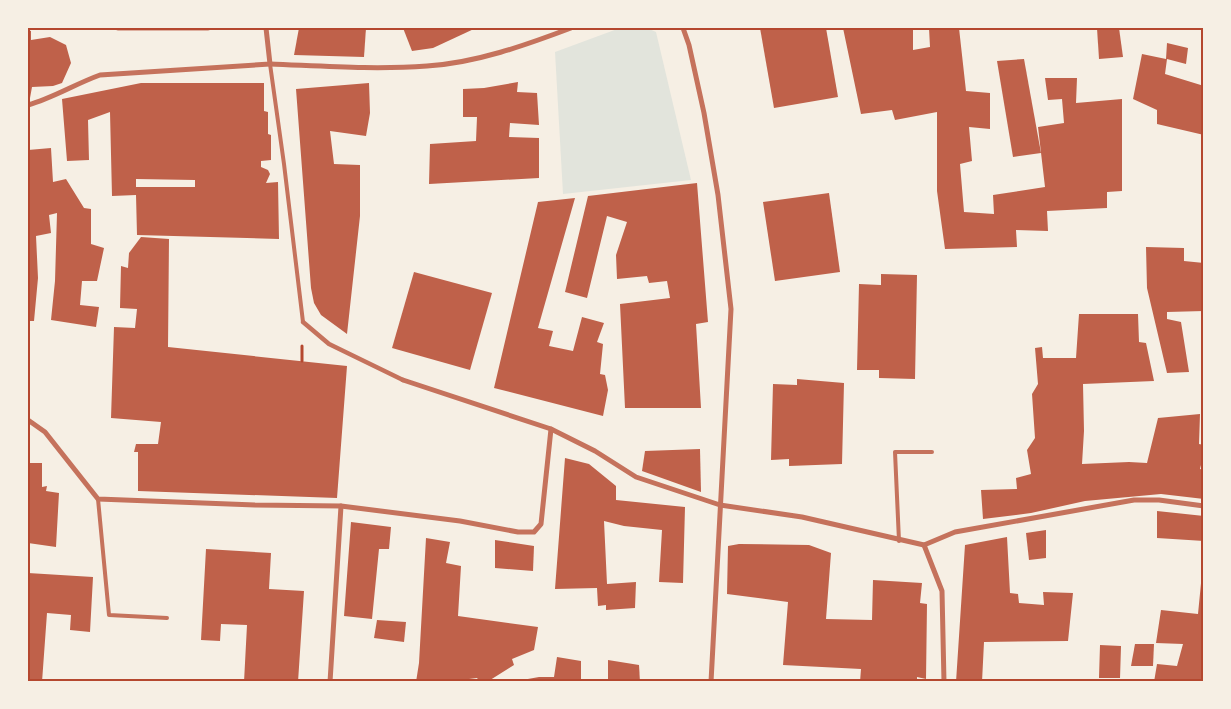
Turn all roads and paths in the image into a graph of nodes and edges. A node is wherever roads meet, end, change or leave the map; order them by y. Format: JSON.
{"nodes":[{"id":1,"x":119,"y":28,"type":"edge"},
{"id":2,"x":208,"y":28,"type":"edge"},
{"id":3,"x":266,"y":28,"type":"edge"},
{"id":4,"x":571,"y":28,"type":"edge"},
{"id":5,"x":683,"y":28,"type":"edge"},
{"id":6,"x":270,"y":64,"type":"junction"},
{"id":7,"x":28,"y":105,"type":"edge"},
{"id":8,"x":303,"y":322,"type":"joint"},
{"id":9,"x":403,"y":380,"type":"joint"},
{"id":10,"x":28,"y":420,"type":"edge"},
{"id":11,"x":551,"y":429,"type":"junction"},
{"id":12,"x":932,"y":452,"type":"dead end"},
{"id":13,"x":98,"y":499,"type":"junction"},
{"id":14,"x":720,"y":505,"type":"junction"},
{"id":15,"x":341,"y":506,"type":"junction"},
{"id":16,"x":1204,"y":506,"type":"edge"},
{"id":17,"x":899,"y":541,"type":"junction"},
{"id":18,"x":924,"y":545,"type":"junction"},
{"id":19,"x":167,"y":618,"type":"dead end"},
{"id":20,"x":330,"y":682,"type":"edge"},
{"id":21,"x":711,"y":682,"type":"edge"},
{"id":22,"x":944,"y":682,"type":"edge"}],
"edges":[{"from":1,"to":2,"type":"street"},
{"from":3,"to":6,"type":"street"},
{"from":4,"to":6,"type":"street"},
{"from":5,"to":14,"type":"street"},
{"from":6,"to":7,"type":"street"},
{"from":6,"to":8,"type":"lane"},
{"from":8,"to":9,"type":"street"},
{"from":9,"to":11,"type":"street"},
{"from":10,"to":13,"type":"street"},
{"from":11,"to":14,"type":"street"},
{"from":11,"to":15,"type":"street"},
{"from":12,"to":17,"type":"lane"},
{"from":13,"to":15,"type":"street"},
{"from":13,"to":19,"type":"lane"},
{"from":14,"to":17,"type":"street"},
{"from":14,"to":21,"type":"street"},
{"from":15,"to":20,"type":"street"},
{"from":16,"to":18,"type":"street"},
{"from":17,"to":18,"type":"street"},
{"from":18,"to":22,"type":"street"}]}
